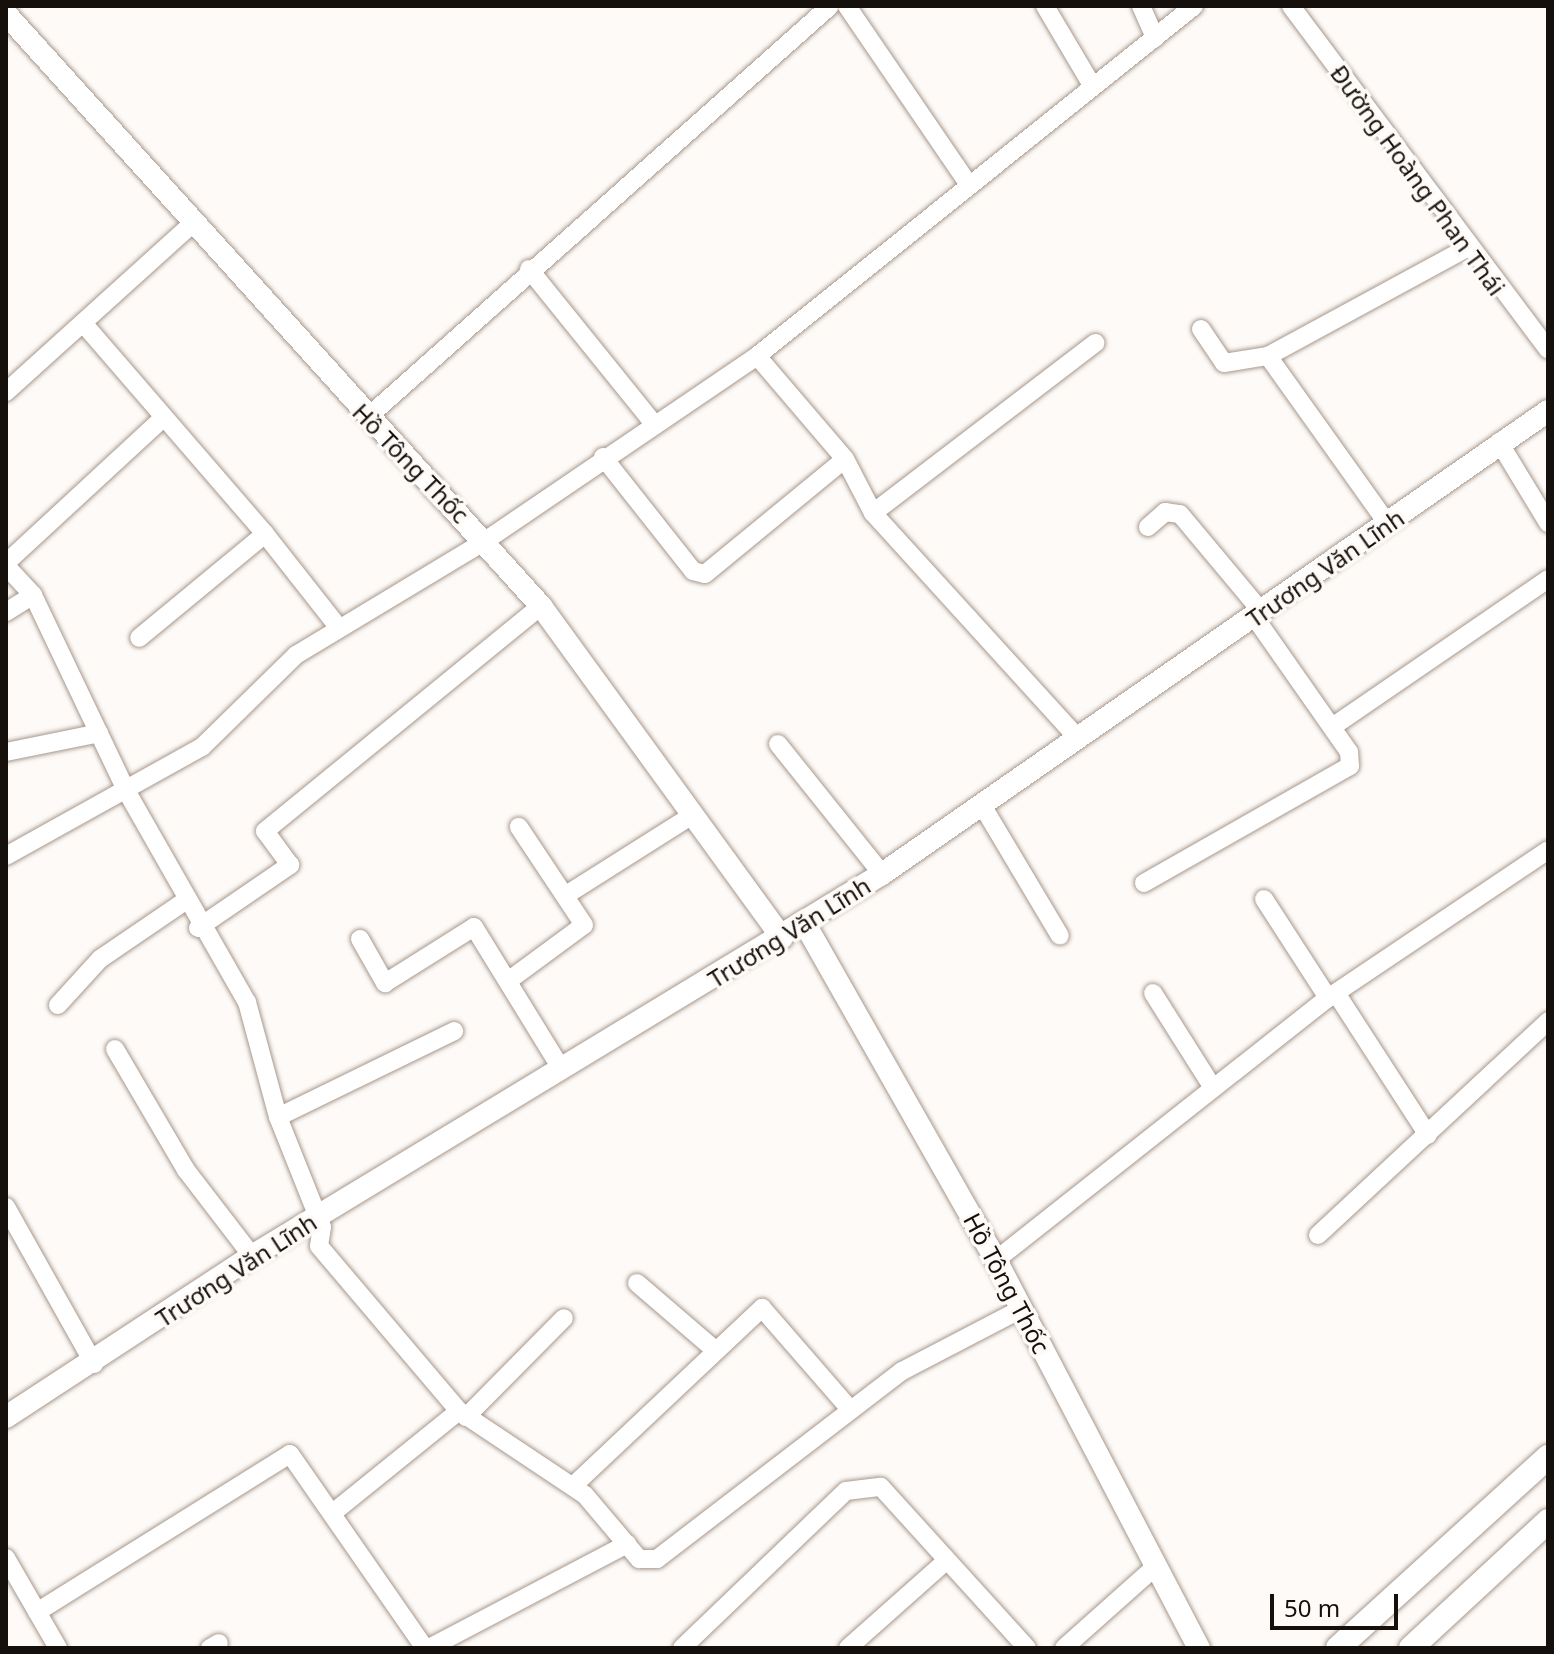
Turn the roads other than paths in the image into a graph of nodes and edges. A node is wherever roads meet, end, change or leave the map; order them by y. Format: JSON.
{"nodes":[{"id":1,"x":830,"y":6,"type":"edge"},
{"id":2,"x":847,"y":6,"type":"edge"},
{"id":3,"x":1045,"y":6,"type":"edge"},
{"id":4,"x":1141,"y":6,"type":"edge"},
{"id":5,"x":1194,"y":6,"type":"edge"},
{"id":6,"x":1291,"y":6,"type":"edge"},
{"id":7,"x":6,"y":14,"type":"edge"},
{"id":8,"x":1155,"y":38,"type":"junction"},
{"id":9,"x":1093,"y":87,"type":"junction"},
{"id":10,"x":969,"y":185,"type":"junction"},
{"id":11,"x":192,"y":224,"type":"junction"},
{"id":12,"x":1467,"y":248,"type":"junction"},
{"id":13,"x":529,"y":269,"type":"junction"},
{"id":14,"x":83,"y":323,"type":"junction"},
{"id":15,"x":1201,"y":329,"type":"dead end"},
{"id":16,"x":1095,"y":343,"type":"dead end"},
{"id":17,"x":1548,"y":350,"type":"edge"},
{"id":18,"x":757,"y":356,"type":"junction"},
{"id":19,"x":1268,"y":356,"type":"junction"},
{"id":20,"x":6,"y":392,"type":"edge"},
{"id":21,"x":1548,"y":411,"type":"edge"},
{"id":22,"x":368,"y":417,"type":"junction"},
{"id":23,"x":162,"y":419,"type":"junction"},
{"id":24,"x":654,"y":424,"type":"junction"},
{"id":25,"x":1499,"y":442,"type":"junction"},
{"id":26,"x":603,"y":457,"type":"junction"},
{"id":27,"x":845,"y":459,"type":"junction"},
{"id":28,"x":873,"y":513,"type":"junction"},
{"id":29,"x":1548,"y":523,"type":"edge"},
{"id":30,"x":1388,"y":524,"type":"junction"},
{"id":31,"x":1148,"y":527,"type":"dead end"},
{"id":32,"x":265,"y":534,"type":"junction"},
{"id":33,"x":485,"y":541,"type":"junction"},
{"id":34,"x":6,"y":564,"type":"edge"},
{"id":35,"x":1548,"y":579,"type":"edge"},
{"id":36,"x":33,"y":595,"type":"junction"},
{"id":37,"x":541,"y":606,"type":"junction"},
{"id":38,"x":6,"y":612,"type":"edge"},
{"id":39,"x":1259,"y":615,"type":"junction"},
{"id":40,"x":339,"y":628,"type":"junction"},
{"id":41,"x":139,"y":638,"type":"dead end"},
{"id":42,"x":1332,"y":727,"type":"junction"},
{"id":43,"x":99,"y":733,"type":"junction"},
{"id":44,"x":1079,"y":739,"type":"junction"},
{"id":45,"x":778,"y":744,"type":"dead end"},
{"id":46,"x":6,"y":752,"type":"edge"},
{"id":47,"x":127,"y":792,"type":"junction"},
{"id":48,"x":982,"y":805,"type":"junction"},
{"id":49,"x":694,"y":814,"type":"junction"},
{"id":50,"x":519,"y":827,"type":"dead end"},
{"id":51,"x":1548,"y":850,"type":"edge"},
{"id":52,"x":6,"y":856,"type":"edge"},
{"id":53,"x":882,"y":874,"type":"junction"},
{"id":54,"x":1144,"y":883,"type":"dead end"},
{"id":55,"x":566,"y":895,"type":"junction"},
{"id":56,"x":1264,"y":899,"type":"dead end"},
{"id":57,"x":185,"y":901,"type":"junction"},
{"id":58,"x":805,"y":924,"type":"junction"},
{"id":59,"x":198,"y":928,"type":"junction"},
{"id":60,"x":1060,"y":936,"type":"dead end"},
{"id":61,"x":782,"y":938,"type":"junction"},
{"id":62,"x":360,"y":939,"type":"dead end"},
{"id":63,"x":508,"y":981,"type":"junction"},
{"id":64,"x":1153,"y":993,"type":"dead end"},
{"id":65,"x":1332,"y":996,"type":"junction"},
{"id":66,"x":58,"y":1005,"type":"dead end"},
{"id":67,"x":1548,"y":1021,"type":"edge"},
{"id":68,"x":454,"y":1031,"type":"dead end"},
{"id":69,"x":115,"y":1049,"type":"dead end"},
{"id":70,"x":562,"y":1070,"type":"junction"},
{"id":71,"x":1213,"y":1088,"type":"junction"},
{"id":72,"x":278,"y":1117,"type":"junction"},
{"id":73,"x":1428,"y":1135,"type":"junction"},
{"id":74,"x":6,"y":1207,"type":"edge"},
{"id":75,"x":318,"y":1217,"type":"junction"},
{"id":76,"x":1318,"y":1235,"type":"dead end"},
{"id":77,"x":252,"y":1256,"type":"junction"},
{"id":78,"x":996,"y":1260,"type":"junction"},
{"id":79,"x":637,"y":1283,"type":"dead end"},
{"id":80,"x":1021,"y":1309,"type":"junction"},
{"id":81,"x":564,"y":1318,"type":"dead end"},
{"id":82,"x":716,"y":1351,"type":"junction"},
{"id":83,"x":94,"y":1364,"type":"junction"},
{"id":84,"x":848,"y":1407,"type":"junction"},
{"id":85,"x":463,"y":1414,"type":"junction"},
{"id":86,"x":6,"y":1417,"type":"edge"},
{"id":87,"x":1548,"y":1457,"type":"edge"},
{"id":88,"x":573,"y":1486,"type":"junction"},
{"id":89,"x":335,"y":1511,"type":"junction"},
{"id":90,"x":1548,"y":1521,"type":"edge"},
{"id":91,"x":627,"y":1544,"type":"junction"},
{"id":92,"x":6,"y":1558,"type":"edge"},
{"id":93,"x":947,"y":1560,"type":"junction"},
{"id":94,"x":1156,"y":1566,"type":"junction"},
{"id":95,"x":37,"y":1612,"type":"junction"},
{"id":96,"x":54,"y":1647,"type":"edge"},
{"id":97,"x":427,"y":1648,"type":"edge"},
{"id":98,"x":682,"y":1648,"type":"edge"},
{"id":99,"x":848,"y":1648,"type":"edge"},
{"id":100,"x":1027,"y":1648,"type":"edge"},
{"id":101,"x":1064,"y":1648,"type":"edge"},
{"id":102,"x":1199,"y":1648,"type":"edge"},
{"id":103,"x":1338,"y":1648,"type":"edge"},
{"id":104,"x":1411,"y":1648,"type":"edge"}],
"edges":[{"from":1,"to":13,"type":"street"},
{"from":2,"to":10,"type":"street"},
{"from":3,"to":9,"type":"street"},
{"from":4,"to":8,"type":"street"},
{"from":5,"to":8,"type":"street"},
{"from":6,"to":12,"type":"street","name":"Đường Hoàng Phan Thái"},
{"from":7,"to":11,"type":"street","name":"Hồ Tông Thốc"},
{"from":8,"to":9,"type":"street"},
{"from":9,"to":10,"type":"street"},
{"from":10,"to":18,"type":"street"},
{"from":11,"to":14,"type":"street"},
{"from":11,"to":22,"type":"street","name":"Hồ Tông Thốc"},
{"from":12,"to":17,"type":"street","name":"Đường Hoàng Phan Thái"},
{"from":12,"to":19,"type":"street"},
{"from":13,"to":22,"type":"street"},
{"from":13,"to":24,"type":"street"},
{"from":14,"to":20,"type":"street"},
{"from":14,"to":23,"type":"street"},
{"from":15,"to":19,"type":"street"},
{"from":16,"to":28,"type":"street"},
{"from":18,"to":24,"type":"street"},
{"from":18,"to":27,"type":"street"},
{"from":19,"to":30,"type":"street"},
{"from":21,"to":25,"type":"street","name":"Trương Văn Lĩnh"},
{"from":22,"to":33,"type":"street","name":"Hồ Tông Thốc"},
{"from":23,"to":32,"type":"street"},
{"from":23,"to":34,"type":"street"},
{"from":24,"to":26,"type":"street"},
{"from":25,"to":29,"type":"street"},
{"from":25,"to":30,"type":"street","name":"Trương Văn Lĩnh"},
{"from":26,"to":27,"type":"street"},
{"from":26,"to":33,"type":"street"},
{"from":27,"to":28,"type":"street"},
{"from":28,"to":44,"type":"street"},
{"from":30,"to":39,"type":"street","name":"Trương Văn Lĩnh"},
{"from":31,"to":39,"type":"street"},
{"from":32,"to":40,"type":"street"},
{"from":32,"to":41,"type":"street"},
{"from":33,"to":37,"type":"street","name":"Hồ Tông Thốc"},
{"from":33,"to":40,"type":"street"},
{"from":34,"to":36,"type":"street"},
{"from":35,"to":42,"type":"street"},
{"from":36,"to":38,"type":"street"},
{"from":36,"to":43,"type":"street"},
{"from":37,"to":49,"type":"street","name":"Hồ Tông Thốc"},
{"from":37,"to":59,"type":"street"},
{"from":39,"to":42,"type":"street"},
{"from":39,"to":44,"type":"street","name":"Trương Văn Lĩnh"},
{"from":40,"to":47,"type":"street"},
{"from":42,"to":54,"type":"street"},
{"from":43,"to":46,"type":"street"},
{"from":43,"to":47,"type":"street"},
{"from":44,"to":48,"type":"street","name":"Trương Văn Lĩnh"},
{"from":45,"to":53,"type":"street"},
{"from":47,"to":52,"type":"street"},
{"from":47,"to":57,"type":"street"},
{"from":48,"to":53,"type":"street","name":"Trương Văn Lĩnh"},
{"from":48,"to":60,"type":"street"},
{"from":49,"to":55,"type":"street"},
{"from":49,"to":61,"type":"street","name":"Hồ Tông Thốc"},
{"from":50,"to":55,"type":"street"},
{"from":51,"to":65,"type":"street"},
{"from":53,"to":58,"type":"street","name":"Trương Văn Lĩnh"},
{"from":55,"to":63,"type":"street"},
{"from":56,"to":65,"type":"street"},
{"from":57,"to":59,"type":"street"},
{"from":57,"to":66,"type":"street"},
{"from":58,"to":61,"type":"street","name":"Trương Văn Lĩnh"},
{"from":58,"to":78,"type":"street","name":"Hồ Tông Thốc"},
{"from":59,"to":72,"type":"street"},
{"from":61,"to":70,"type":"street","name":"Trương Văn Lĩnh"},
{"from":62,"to":63,"type":"street"},
{"from":63,"to":70,"type":"street"},
{"from":64,"to":71,"type":"street"},
{"from":65,"to":71,"type":"street"},
{"from":65,"to":73,"type":"street"},
{"from":67,"to":73,"type":"street"},
{"from":68,"to":72,"type":"street"},
{"from":69,"to":77,"type":"street"},
{"from":70,"to":75,"type":"street","name":"Trương Văn Lĩnh"},
{"from":71,"to":78,"type":"street"},
{"from":72,"to":75,"type":"street"},
{"from":73,"to":76,"type":"street"},
{"from":74,"to":83,"type":"street"},
{"from":75,"to":77,"type":"street","name":"Trương Văn Lĩnh"},
{"from":75,"to":85,"type":"street"},
{"from":77,"to":83,"type":"street","name":"Trương Văn Lĩnh"},
{"from":78,"to":80,"type":"street","name":"Hồ Tông Thốc"},
{"from":79,"to":82,"type":"street"},
{"from":80,"to":84,"type":"street"},
{"from":80,"to":94,"type":"street","name":"Hồ Tông Thốc"},
{"from":81,"to":85,"type":"street"},
{"from":82,"to":84,"type":"street"},
{"from":82,"to":88,"type":"street"},
{"from":83,"to":86,"type":"street","name":"Trương Văn Lĩnh"},
{"from":84,"to":91,"type":"street"},
{"from":85,"to":88,"type":"street"},
{"from":85,"to":89,"type":"street"},
{"from":87,"to":103,"type":"main road"},
{"from":88,"to":91,"type":"street"},
{"from":89,"to":95,"type":"street"},
{"from":89,"to":97,"type":"street"},
{"from":90,"to":104,"type":"main road"},
{"from":91,"to":97,"type":"street"},
{"from":92,"to":95,"type":"street"},
{"from":93,"to":98,"type":"street"},
{"from":93,"to":99,"type":"street"},
{"from":93,"to":100,"type":"street"},
{"from":94,"to":101,"type":"street"},
{"from":94,"to":102,"type":"street","name":"Hồ Tông Thốc"},
{"from":95,"to":96,"type":"street"}]}
